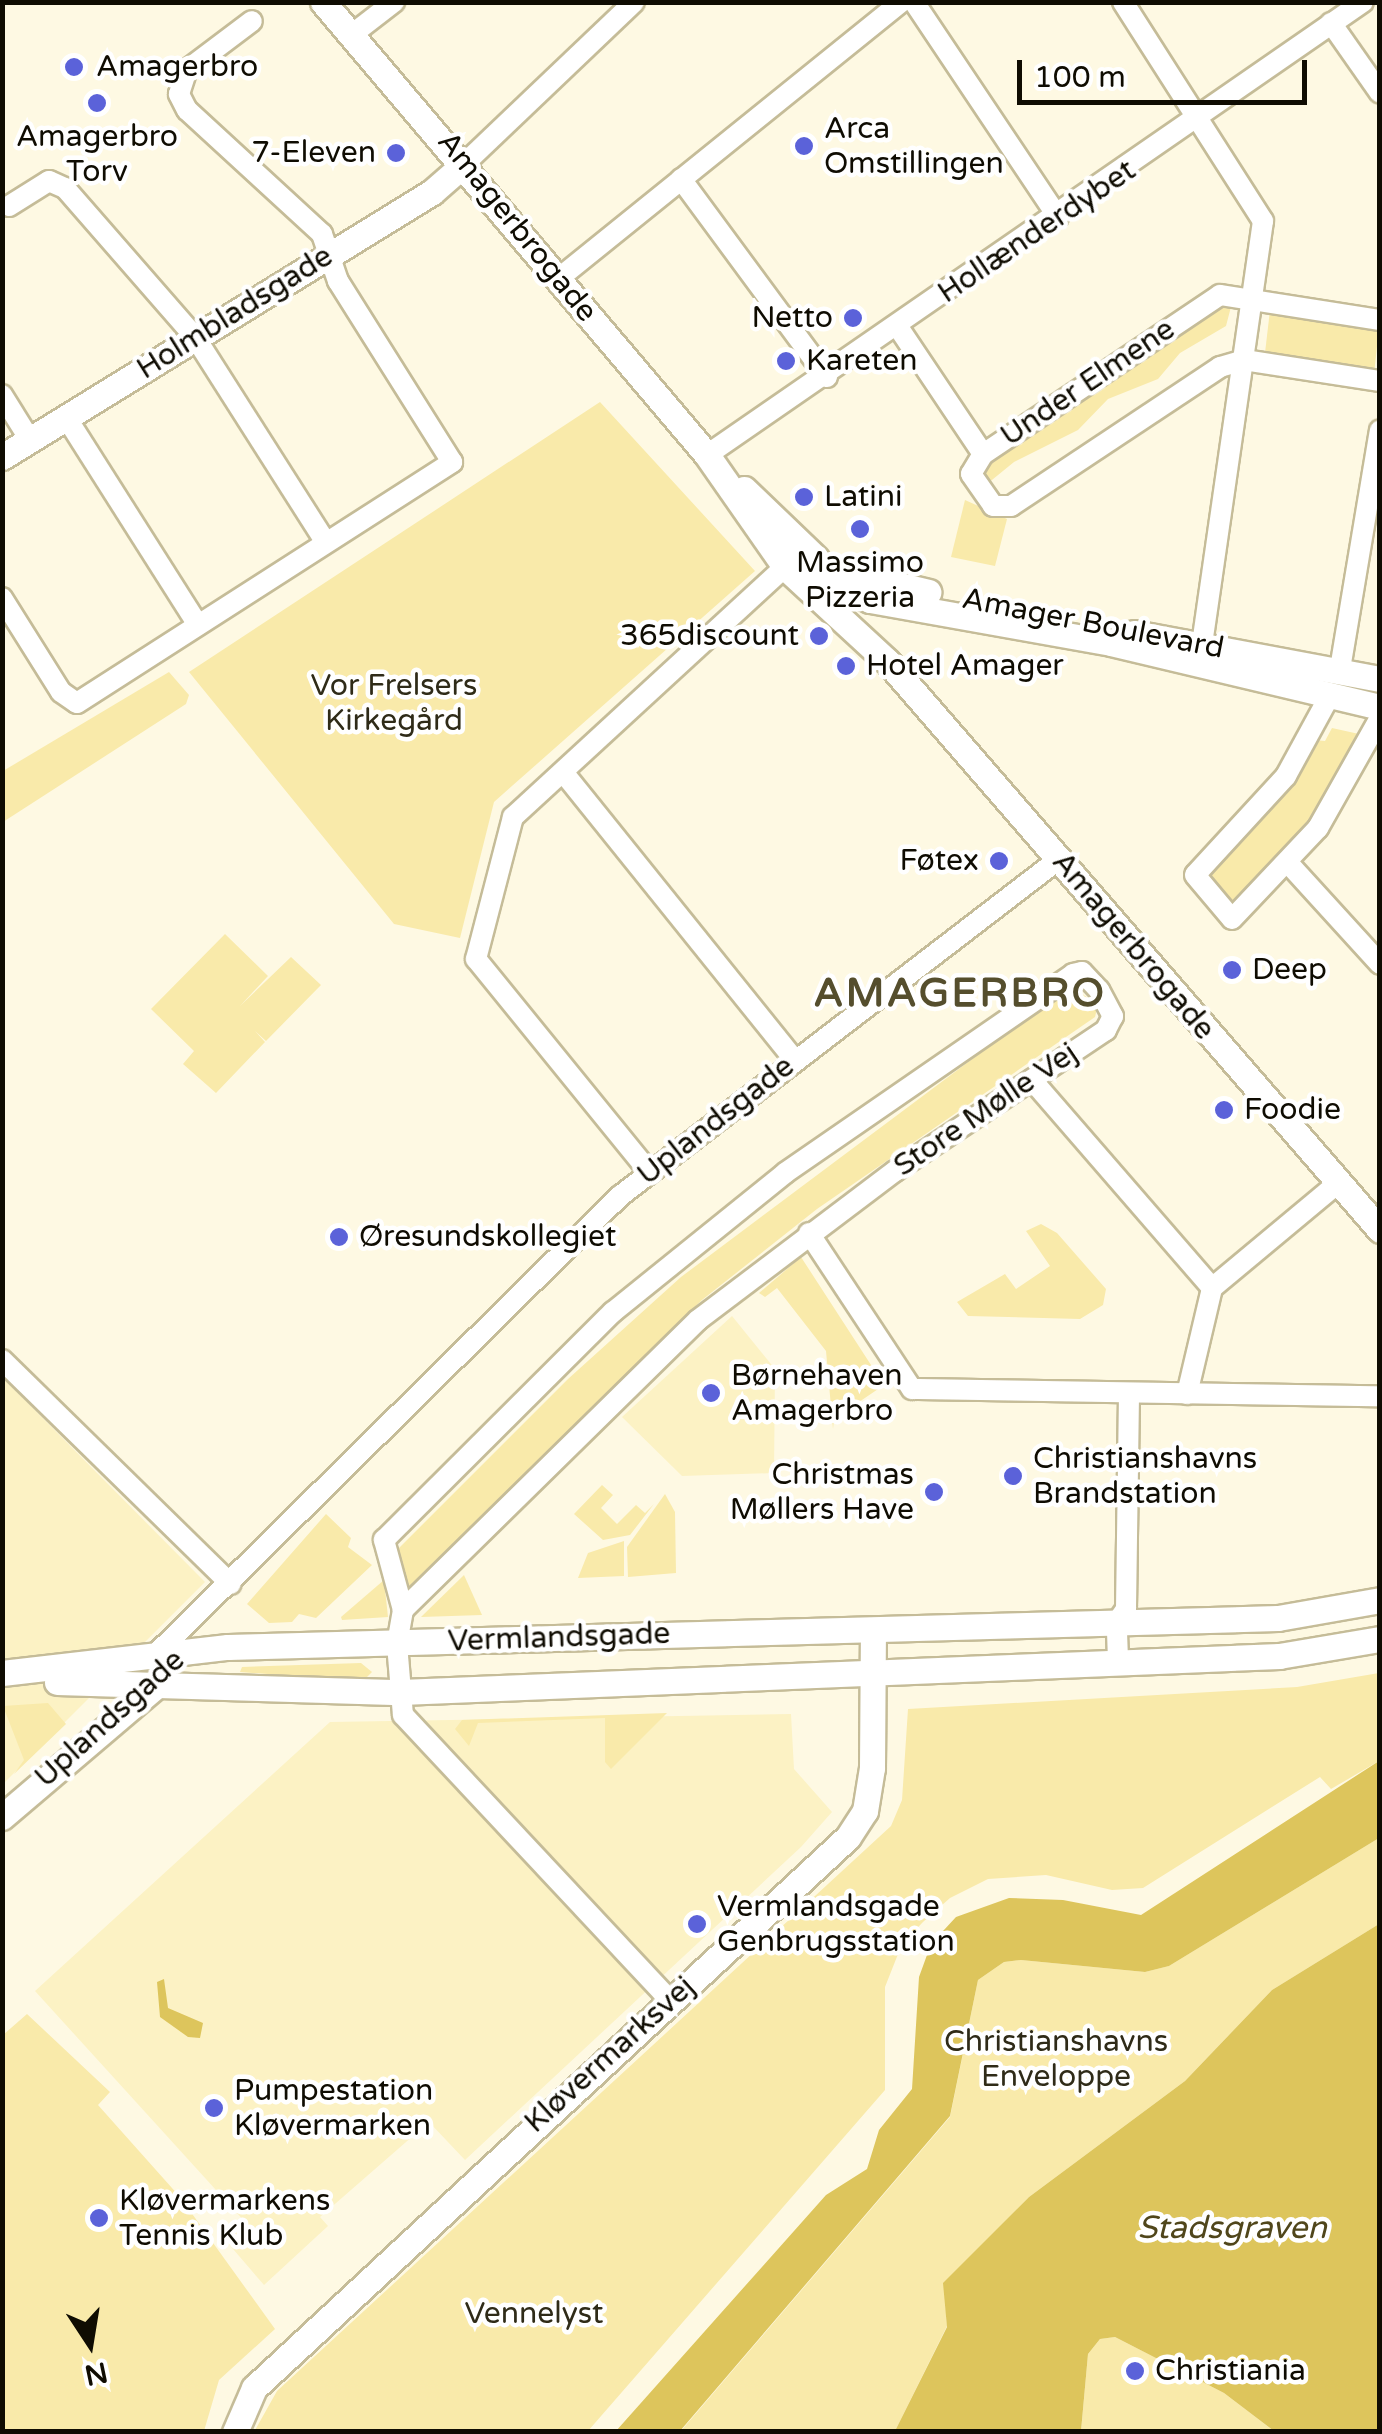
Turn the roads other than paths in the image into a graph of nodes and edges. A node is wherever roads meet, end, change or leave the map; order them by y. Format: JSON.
{"nodes":[{"id":1,"x":322,"y":2,"type":"edge"},
{"id":2,"x":394,"y":2,"type":"edge"},
{"id":3,"x":634,"y":2,"type":"edge"},
{"id":4,"x":901,"y":2,"type":"edge"},
{"id":5,"x":914,"y":2,"type":"edge"},
{"id":6,"x":1124,"y":2,"type":"edge"},
{"id":7,"x":1363,"y":2,"type":"edge"},
{"id":8,"x":252,"y":21,"type":"dead end"},
{"id":9,"x":1331,"y":24,"type":"junction"},
{"id":10,"x":350,"y":36,"type":"junction"},
{"id":11,"x":1380,"y":93,"type":"edge"},
{"id":12,"x":1201,"y":117,"type":"junction"},
{"id":13,"x":463,"y":164,"type":"junction"},
{"id":14,"x":680,"y":179,"type":"junction"},
{"id":15,"x":9,"y":206,"type":"dead end"},
{"id":16,"x":1058,"y":217,"type":"junction"},
{"id":17,"x":328,"y":255,"type":"junction"},
{"id":18,"x":558,"y":279,"type":"junction"},
{"id":19,"x":1252,"y":298,"type":"junction"},
{"id":20,"x":1380,"y":320,"type":"edge"},
{"id":21,"x":898,"y":328,"type":"junction"},
{"id":22,"x":195,"y":336,"type":"junction"},
{"id":23,"x":1244,"y":360,"type":"junction"},
{"id":24,"x":826,"y":376,"type":"junction"},
{"id":25,"x":1380,"y":381,"type":"edge"},
{"id":26,"x":2,"y":395,"type":"edge"},
{"id":27,"x":66,"y":417,"type":"junction"},
{"id":28,"x":1380,"y":430,"type":"edge"},
{"id":29,"x":30,"y":440,"type":"junction"},
{"id":30,"x":983,"y":454,"type":"junction"},
{"id":31,"x":708,"y":455,"type":"junction"},
{"id":32,"x":2,"y":456,"type":"edge"},
{"id":33,"x":326,"y":541,"type":"junction"},
{"id":34,"x":812,"y":553,"type":"junction"},
{"id":35,"x":785,"y":566,"type":"junction"},
{"id":36,"x":838,"y":588,"type":"junction"},
{"id":37,"x":2,"y":598,"type":"edge"},
{"id":38,"x":198,"y":625,"type":"junction"},
{"id":39,"x":1202,"y":646,"type":"junction"},
{"id":40,"x":887,"y":661,"type":"junction"},
{"id":41,"x":1340,"y":669,"type":"junction"},
{"id":42,"x":1380,"y":679,"type":"edge"},
{"id":43,"x":1328,"y":697,"type":"junction"},
{"id":44,"x":1380,"y":707,"type":"edge"},
{"id":45,"x":1380,"y":718,"type":"edge"},
{"id":46,"x":563,"y":772,"type":"junction"},
{"id":47,"x":1059,"y":858,"type":"junction"},
{"id":48,"x":1288,"y":864,"type":"junction"},
{"id":49,"x":1380,"y":964,"type":"edge"},
{"id":50,"x":794,"y":1059,"type":"junction"},
{"id":51,"x":1032,"y":1080,"type":"junction"},
{"id":52,"x":650,"y":1173,"type":"junction"},
{"id":53,"x":1338,"y":1183,"type":"junction"},
{"id":54,"x":1380,"y":1230,"type":"edge"},
{"id":55,"x":808,"y":1233,"type":"junction"},
{"id":56,"x":1212,"y":1288,"type":"junction"},
{"id":57,"x":2,"y":1360,"type":"edge"},
{"id":58,"x":1128,"y":1394,"type":"junction"},
{"id":59,"x":1186,"y":1394,"type":"junction"},
{"id":60,"x":1380,"y":1396,"type":"edge"},
{"id":61,"x":231,"y":1584,"type":"junction"},
{"id":62,"x":1380,"y":1600,"type":"edge"},
{"id":63,"x":402,"y":1610,"type":"junction"},
{"id":64,"x":1117,"y":1622,"type":"junction"},
{"id":65,"x":873,"y":1630,"type":"junction"},
{"id":66,"x":1380,"y":1640,"type":"edge"},
{"id":67,"x":397,"y":1644,"type":"junction"},
{"id":68,"x":1118,"y":1660,"type":"junction"},
{"id":69,"x":168,"y":1665,"type":"junction"},
{"id":70,"x":2,"y":1672,"type":"edge"},
{"id":71,"x":873,"y":1674,"type":"junction"},
{"id":72,"x":2,"y":1681,"type":"edge"},
{"id":73,"x":129,"y":1684,"type":"junction"},
{"id":74,"x":401,"y":1692,"type":"junction"},
{"id":75,"x":11,"y":1809,"type":"edge"},
{"id":76,"x":671,"y":2001,"type":"junction"},
{"id":77,"x":235,"y":2432,"type":"edge"}],
"edges":[{"from":1,"to":10,"type":"street","name":"Amagerbrogade"},
{"from":2,"to":10,"type":"street"},
{"from":3,"to":13,"type":"street"},
{"from":4,"to":14,"type":"street"},
{"from":5,"to":16,"type":"street"},
{"from":6,"to":12,"type":"street"},
{"from":7,"to":9,"type":"street","name":"Hollænderdybet"},
{"from":8,"to":17,"type":"street"},
{"from":9,"to":11,"type":"street"},
{"from":9,"to":12,"type":"street","name":"Hollænderdybet"},
{"from":10,"to":13,"type":"street","name":"Amagerbrogade"},
{"from":12,"to":16,"type":"street","name":"Hollænderdybet"},
{"from":12,"to":19,"type":"street"},
{"from":13,"to":17,"type":"street","name":"Holmbladsgade"},
{"from":13,"to":18,"type":"street","name":"Amagerbrogade"},
{"from":14,"to":18,"type":"street"},
{"from":14,"to":24,"type":"street"},
{"from":15,"to":22,"type":"street"},
{"from":16,"to":21,"type":"street","name":"Hollænderdybet"},
{"from":17,"to":22,"type":"street","name":"Holmbladsgade"},
{"from":17,"to":33,"type":"street"},
{"from":18,"to":31,"type":"street","name":"Amagerbrogade"},
{"from":19,"to":20,"type":"street","name":"Under Elmene"},
{"from":19,"to":23,"type":"street"},
{"from":19,"to":30,"type":"street","name":"Under Elmene"},
{"from":21,"to":24,"type":"street","name":"Hollænderdybet"},
{"from":21,"to":30,"type":"street"},
{"from":22,"to":27,"type":"street","name":"Holmbladsgade"},
{"from":22,"to":33,"type":"street"},
{"from":23,"to":25,"type":"street"},
{"from":23,"to":30,"type":"street","name":"Under Elmene"},
{"from":23,"to":39,"type":"street"},
{"from":24,"to":31,"type":"street","name":"Hollænderdybet"},
{"from":26,"to":29,"type":"street"},
{"from":27,"to":29,"type":"street","name":"Holmbladsgade"},
{"from":27,"to":38,"type":"street"},
{"from":28,"to":41,"type":"street"},
{"from":29,"to":32,"type":"street","name":"Holmbladsgade"},
{"from":31,"to":34,"type":"street","name":"Amagerbrogade"},
{"from":31,"to":35,"type":"street","name":"Amagerbrogade"},
{"from":31,"to":36,"type":"street"},
{"from":33,"to":38,"type":"street"},
{"from":34,"to":36,"type":"street","name":"Amagerbrogade"},
{"from":34,"to":39,"type":"street","name":"Amager Boulevard"},
{"from":35,"to":40,"type":"street","name":"Amagerbrogade"},
{"from":35,"to":46,"type":"street"},
{"from":36,"to":40,"type":"street","name":"Amagerbrogade"},
{"from":36,"to":43,"type":"street","name":"Amager Boulevard"},
{"from":37,"to":38,"type":"street"},
{"from":39,"to":41,"type":"street","name":"Amager Boulevard"},
{"from":40,"to":47,"type":"street","name":"Amagerbrogade"},
{"from":41,"to":42,"type":"street","name":"Amager Boulevard"},
{"from":43,"to":44,"type":"street","name":"Amager Boulevard"},
{"from":43,"to":48,"type":"street"},
{"from":45,"to":48,"type":"street"},
{"from":46,"to":50,"type":"street"},
{"from":46,"to":52,"type":"street"},
{"from":47,"to":50,"type":"street","name":"Uplandsgade"},
{"from":47,"to":53,"type":"street","name":"Amagerbrogade"},
{"from":48,"to":49,"type":"street"},
{"from":50,"to":52,"type":"street","name":"Uplandsgade"},
{"from":51,"to":55,"type":"street","name":"Store Mølle Vej"},
{"from":51,"to":56,"type":"street"},
{"from":51,"to":63,"type":"street","name":"Store Mølle Vej"},
{"from":52,"to":61,"type":"street","name":"Uplandsgade"},
{"from":53,"to":54,"type":"street","name":"Amagerbrogade"},
{"from":53,"to":56,"type":"street"},
{"from":55,"to":58,"type":"street"},
{"from":55,"to":63,"type":"street","name":"Store Mølle Vej"},
{"from":56,"to":59,"type":"street"},
{"from":57,"to":61,"type":"street"},
{"from":58,"to":59,"type":"street"},
{"from":58,"to":64,"type":"street"},
{"from":59,"to":60,"type":"street"},
{"from":61,"to":69,"type":"street","name":"Uplandsgade"},
{"from":61,"to":69,"type":"street","name":"Uplandsgade"},
{"from":62,"to":64,"type":"street","name":"Vermlandsgade"},
{"from":63,"to":67,"type":"street","name":"Store Mølle Vej"},
{"from":64,"to":65,"type":"street","name":"Vermlandsgade"},
{"from":64,"to":68,"type":"street"},
{"from":65,"to":67,"type":"street","name":"Vermlandsgade"},
{"from":65,"to":71,"type":"street","name":"Kløvermarksvej"},
{"from":66,"to":68,"type":"street","name":"Vermlandsgade"},
{"from":67,"to":69,"type":"street","name":"Vermlandsgade"},
{"from":67,"to":74,"type":"street","name":"Store Mølle Vej"},
{"from":68,"to":71,"type":"street","name":"Vermlandsgade"},
{"from":69,"to":70,"type":"street","name":"Vermlandsgade"},
{"from":69,"to":73,"type":"street","name":"Uplandsgade"},
{"from":69,"to":74,"type":"street","name":"Vermlandsgade"},
{"from":69,"to":75,"type":"street","name":"Uplandsgade"},
{"from":71,"to":74,"type":"street","name":"Vermlandsgade"},
{"from":71,"to":76,"type":"street","name":"Kløvermarksvej"},
{"from":72,"to":73,"type":"street"},
{"from":73,"to":75,"type":"street","name":"Uplandsgade"},
{"from":74,"to":76,"type":"street"},
{"from":76,"to":77,"type":"street","name":"Kløvermarksvej"}]}
